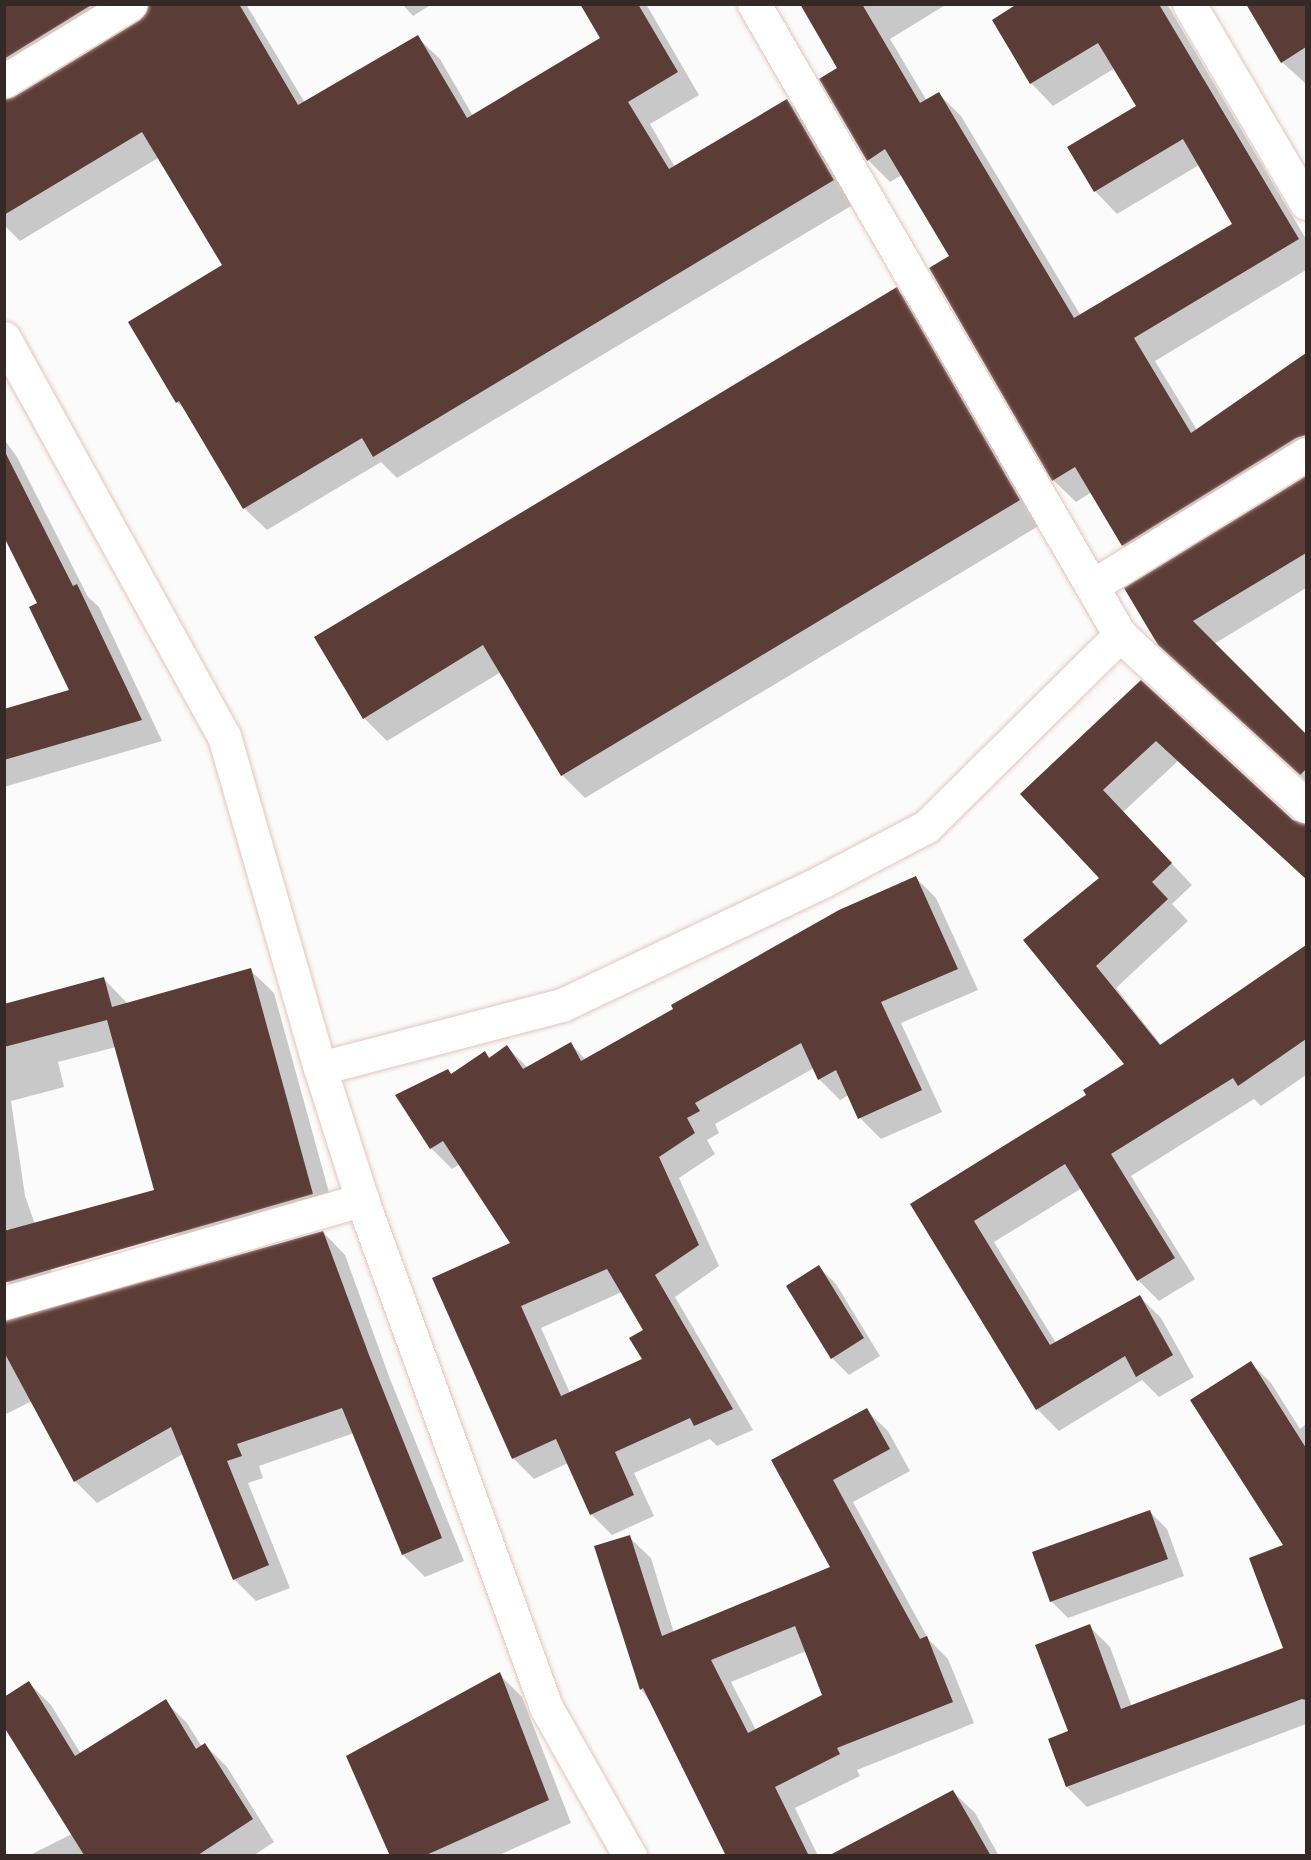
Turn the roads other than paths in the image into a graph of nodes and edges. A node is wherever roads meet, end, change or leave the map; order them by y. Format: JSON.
{"nodes":[{"id":1,"x":130,"y":4,"type":"edge"},
{"id":2,"x":754,"y":4,"type":"edge"},
{"id":3,"x":1189,"y":4,"type":"edge"},
{"id":4,"x":4,"y":81,"type":"edge"},
{"id":5,"x":1306,"y":203,"type":"edge"},
{"id":6,"x":4,"y":338,"type":"edge"},
{"id":7,"x":1306,"y":454,"type":"edge"},
{"id":8,"x":1092,"y":586,"type":"junction"},
{"id":9,"x":1120,"y":635,"type":"junction"},
{"id":10,"x":1306,"y":806,"type":"edge"},
{"id":11,"x":320,"y":1068,"type":"junction"},
{"id":12,"x":362,"y":1200,"type":"junction"},
{"id":13,"x":4,"y":1303,"type":"edge"},
{"id":14,"x":630,"y":1856,"type":"edge"}],
"edges":[{"from":1,"to":4,"type":"street"},
{"from":2,"to":8,"type":"street"},
{"from":3,"to":5,"type":"street"},
{"from":6,"to":11,"type":"street"},
{"from":7,"to":8,"type":"street"},
{"from":8,"to":9,"type":"street"},
{"from":9,"to":10,"type":"street"},
{"from":9,"to":11,"type":"street"},
{"from":11,"to":12,"type":"street"},
{"from":12,"to":13,"type":"street"},
{"from":12,"to":14,"type":"street"}]}
